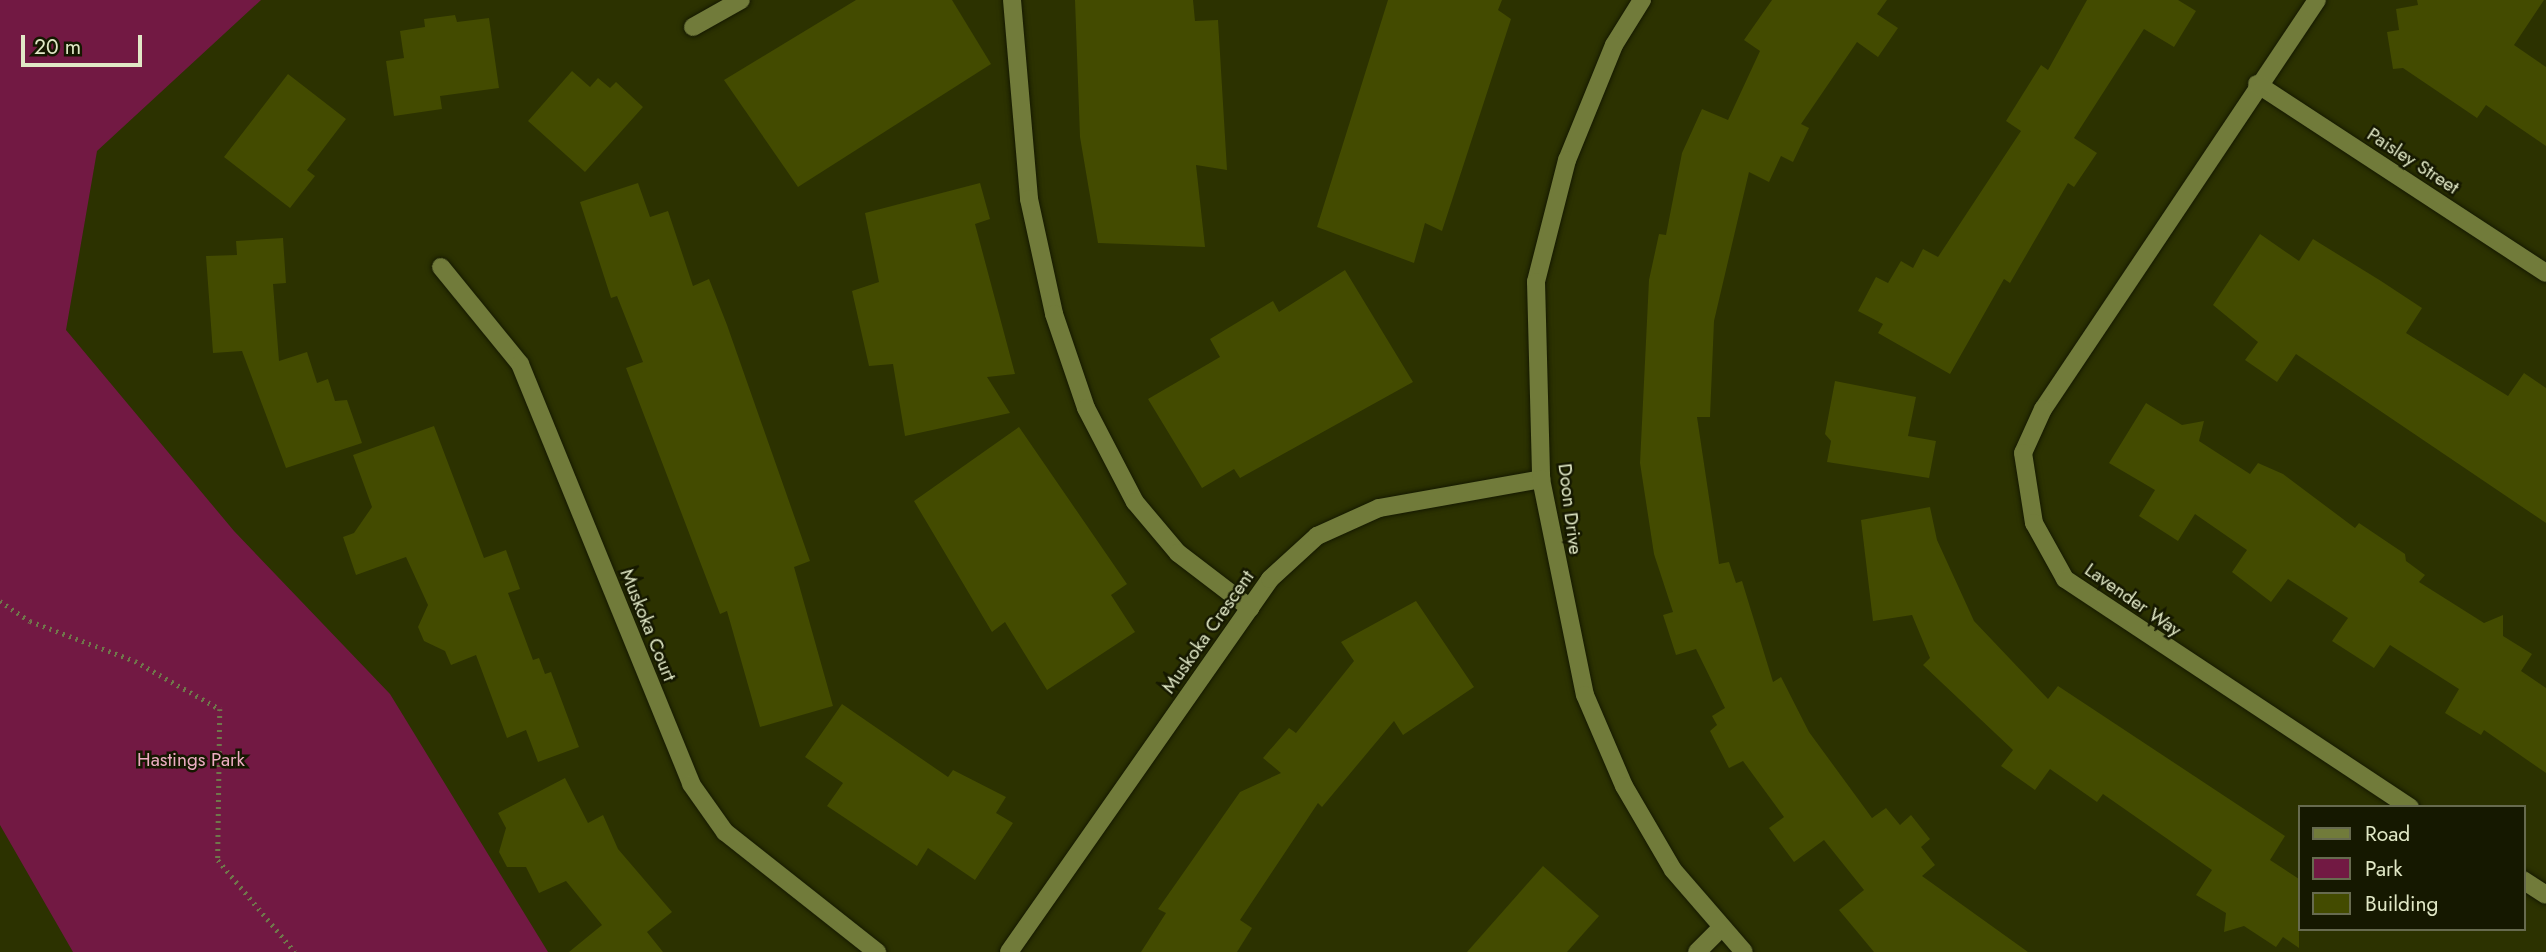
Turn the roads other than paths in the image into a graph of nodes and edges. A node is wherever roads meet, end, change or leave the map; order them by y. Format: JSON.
{"nodes":[{"id":1,"x":741,"y":0,"type":"edge"},
{"id":2,"x":1012,"y":0,"type":"edge"},
{"id":3,"x":1642,"y":0,"type":"edge"},
{"id":4,"x":2317,"y":0,"type":"edge"},
{"id":5,"x":693,"y":27,"type":"dead end"},
{"id":6,"x":2257,"y":84,"type":"junction"},
{"id":7,"x":441,"y":267,"type":"dead end"},
{"id":8,"x":2546,"y":273,"type":"edge"},
{"id":9,"x":1541,"y":479,"type":"junction"},
{"id":10,"x":1250,"y":608,"type":"junction"},
{"id":11,"x":2407,"y":805,"type":"edge"},
{"id":12,"x":2525,"y":881,"type":"edge"},
{"id":13,"x":2546,"y":895,"type":"edge"},
{"id":14,"x":1722,"y":927,"type":"junction"},
{"id":15,"x":877,"y":952,"type":"edge"},
{"id":16,"x":1009,"y":952,"type":"edge"},
{"id":17,"x":1697,"y":952,"type":"edge"},
{"id":18,"x":1744,"y":952,"type":"edge"}],
"edges":[{"from":1,"to":5,"type":"street"},
{"from":2,"to":10,"type":"street"},
{"from":3,"to":9,"type":"street","name":"Doon Drive"},
{"from":4,"to":6,"type":"street","name":"Lavender Way"},
{"from":6,"to":8,"type":"street","name":"Paisley Street"},
{"from":6,"to":11,"type":"street","name":"Lavender Way"},
{"from":7,"to":15,"type":"street","name":"Muskoka Court"},
{"from":9,"to":10,"type":"street","name":"Muskoka Crescent"},
{"from":9,"to":14,"type":"street","name":"Doon Drive"},
{"from":10,"to":16,"type":"street","name":"Muskoka Crescent"},
{"from":12,"to":13,"type":"street"},
{"from":14,"to":17,"type":"street"},
{"from":14,"to":18,"type":"street","name":"Doon Drive"}]}
